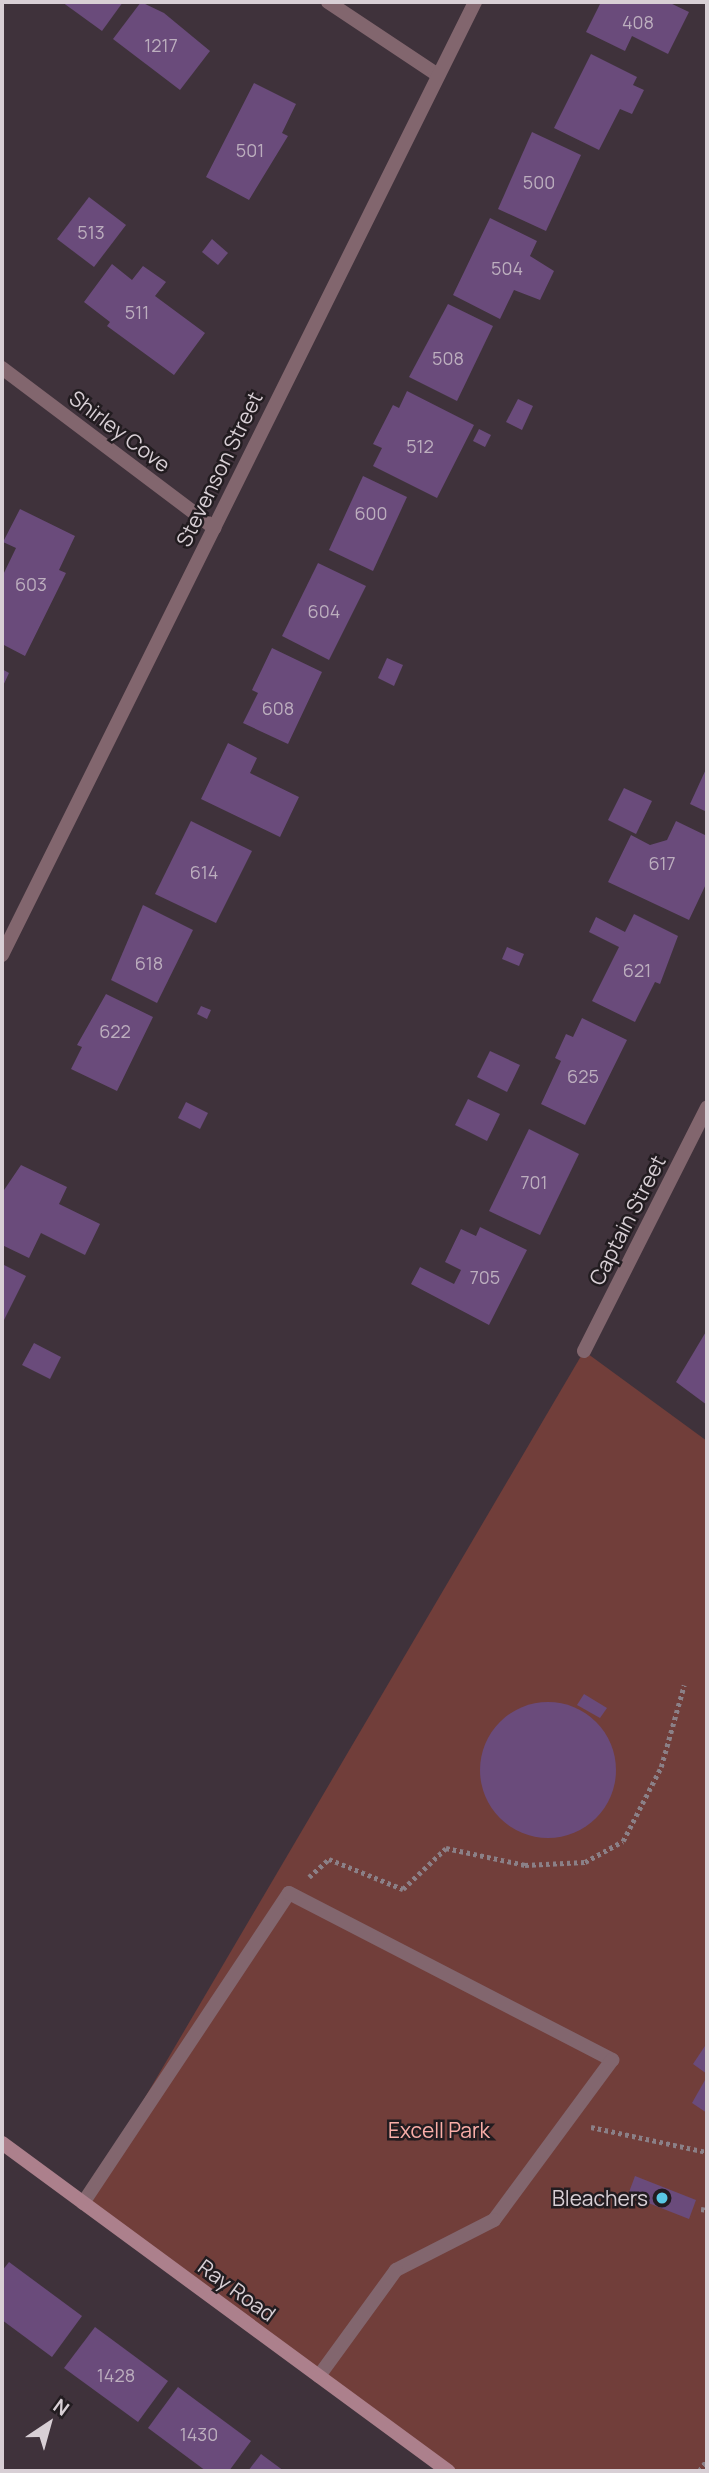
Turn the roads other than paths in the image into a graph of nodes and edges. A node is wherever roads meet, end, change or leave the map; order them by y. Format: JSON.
{"nodes":[{"id":1,"x":328,"y":2,"type":"edge"},
{"id":2,"x":475,"y":2,"type":"edge"},
{"id":3,"x":438,"y":75,"type":"junction"},
{"id":4,"x":2,"y":368,"type":"edge"},
{"id":5,"x":214,"y":528,"type":"junction"},
{"id":6,"x":2,"y":955,"type":"edge"},
{"id":7,"x":707,"y":1107,"type":"edge"},
{"id":8,"x":703,"y":1128,"type":"edge"},
{"id":9,"x":584,"y":1351,"type":"dead end"},
{"id":10,"x":2,"y":2143,"type":"edge"},
{"id":11,"x":83,"y":2203,"type":"junction"},
{"id":12,"x":319,"y":2376,"type":"junction"},
{"id":13,"x":448,"y":2471,"type":"edge"}],
"edges":[{"from":1,"to":3,"type":"street"},
{"from":2,"to":3,"type":"street","name":"Stevenson Street"},
{"from":3,"to":5,"type":"street","name":"Stevenson Street"},
{"from":4,"to":5,"type":"street","name":"Shirley Cove"},
{"from":5,"to":6,"type":"street","name":"Stevenson Street"},
{"from":7,"to":8,"type":"street","name":"Captain Street"},
{"from":8,"to":9,"type":"street","name":"Captain Street"},
{"from":10,"to":11,"type":"street","name":"Ray Road"},
{"from":11,"to":12,"type":"street","name":"Ray Road"},
{"from":11,"to":12,"type":"street"},
{"from":12,"to":13,"type":"street","name":"Ray Road"}]}
